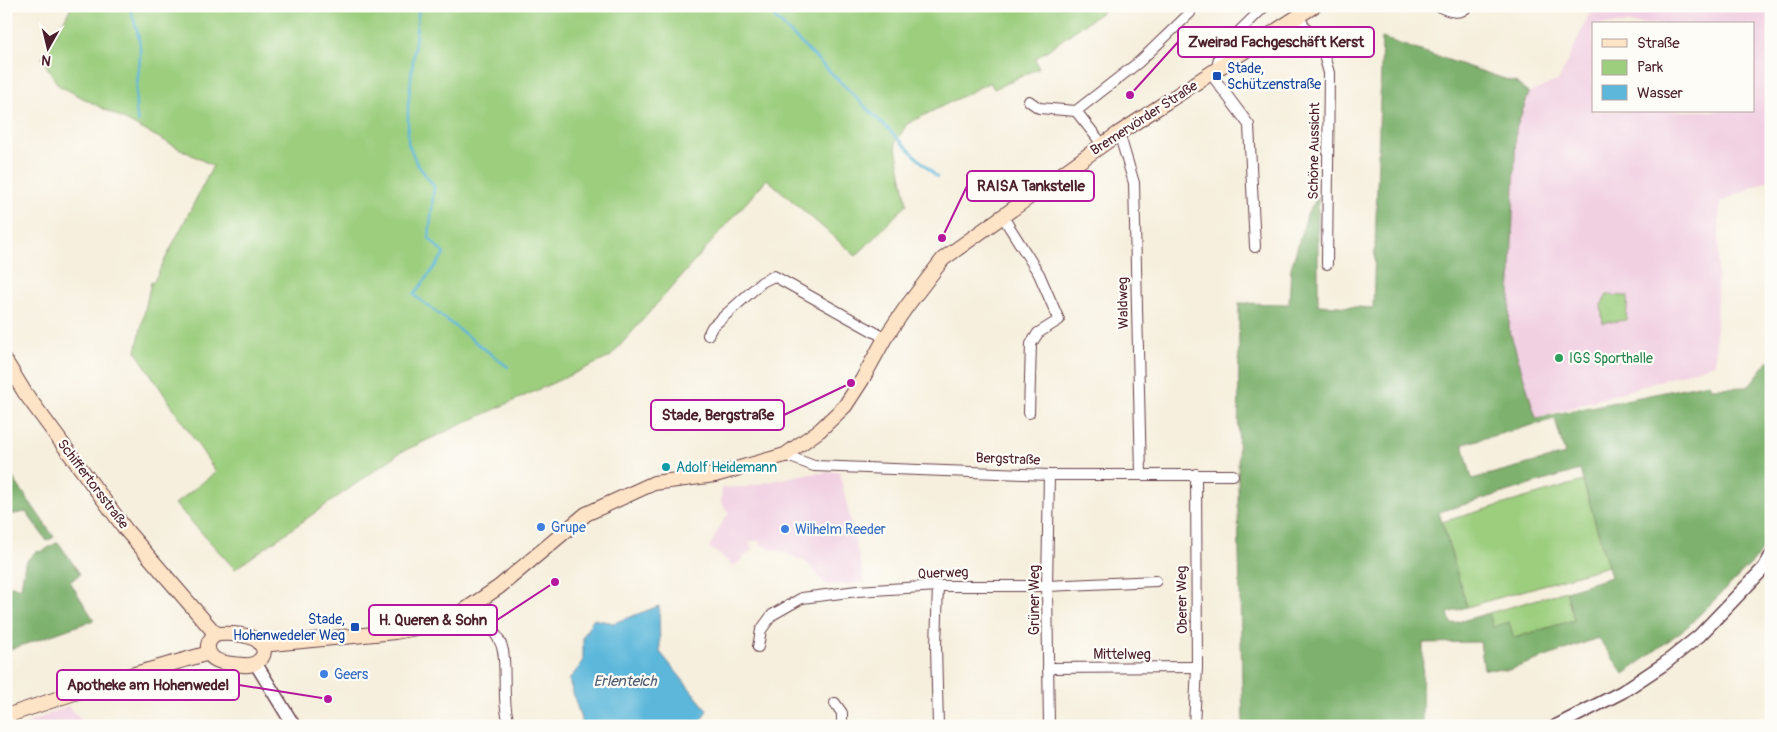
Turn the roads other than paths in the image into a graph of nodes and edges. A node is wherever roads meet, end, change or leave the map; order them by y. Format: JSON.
{"nodes":[{"id":1,"x":1192,"y":6,"type":"edge"},
{"id":2,"x":1265,"y":6,"type":"edge"},
{"id":3,"x":1314,"y":6,"type":"edge"},
{"id":4,"x":1438,"y":6,"type":"edge"},
{"id":5,"x":1468,"y":6,"type":"edge"},
{"id":6,"x":1298,"y":17,"type":"junction"},
{"id":7,"x":1214,"y":72,"type":"junction"},
{"id":8,"x":1029,"y":101,"type":"dead end"},
{"id":9,"x":1076,"y":111,"type":"junction"},
{"id":10,"x":1119,"y":133,"type":"junction"},
{"id":11,"x":1102,"y":144,"type":"junction"},
{"id":12,"x":1003,"y":217,"type":"junction"},
{"id":13,"x":1255,"y":246,"type":"dead end"},
{"id":14,"x":1327,"y":264,"type":"dead end"},
{"id":15,"x":708,"y":335,"type":"dead end"},
{"id":16,"x":885,"y":338,"type":"junction"},
{"id":17,"x":6,"y":362,"type":"edge"},
{"id":18,"x":1029,"y":413,"type":"dead end"},
{"id":19,"x":785,"y":455,"type":"junction"},
{"id":20,"x":1049,"y":474,"type":"junction"},
{"id":21,"x":1141,"y":474,"type":"junction"},
{"id":22,"x":1196,"y":474,"type":"junction"},
{"id":23,"x":1233,"y":474,"type":"dead end"},
{"id":24,"x":1771,"y":556,"type":"edge"},
{"id":25,"x":1156,"y":581,"type":"dead end"},
{"id":26,"x":938,"y":586,"type":"junction"},
{"id":27,"x":1047,"y":586,"type":"junction"},
{"id":28,"x":187,"y":600,"type":"junction"},
{"id":29,"x":472,"y":606,"type":"junction"},
{"id":30,"x":314,"y":641,"type":"junction"},
{"id":31,"x":212,"y":643,"type":"junction"},
{"id":32,"x":758,"y":647,"type":"dead end"},
{"id":33,"x":260,"y":656,"type":"junction"},
{"id":34,"x":1197,"y":667,"type":"junction"},
{"id":35,"x":1048,"y":668,"type":"junction"},
{"id":36,"x":835,"y":703,"type":"dead end"},
{"id":37,"x":6,"y":716,"type":"edge"},
{"id":38,"x":294,"y":726,"type":"edge"},
{"id":39,"x":510,"y":726,"type":"edge"},
{"id":40,"x":842,"y":726,"type":"edge"},
{"id":41,"x":938,"y":726,"type":"edge"},
{"id":42,"x":1049,"y":726,"type":"edge"},
{"id":43,"x":1194,"y":726,"type":"edge"},
{"id":44,"x":1556,"y":726,"type":"edge"}],
"edges":[{"from":1,"to":9,"type":"street"},
{"from":2,"to":7,"type":"street"},
{"from":3,"to":6,"type":"main road","name":"Bremervörder Straße"},
{"from":4,"to":5,"type":"street"},
{"from":6,"to":7,"type":"main road","name":"Bremervörder Straße"},
{"from":6,"to":14,"type":"street","name":"Schöne Aussicht"},
{"from":7,"to":10,"type":"main road","name":"Bremervörder Straße"},
{"from":7,"to":13,"type":"street"},
{"from":8,"to":9,"type":"street"},
{"from":9,"to":11,"type":"street"},
{"from":10,"to":11,"type":"main road","name":"Bremervörder Straße"},
{"from":10,"to":21,"type":"street","name":"Waldweg"},
{"from":11,"to":12,"type":"main road","name":"Bremervörder Straße"},
{"from":12,"to":16,"type":"main road","name":"Bremervörder Straße"},
{"from":12,"to":18,"type":"street"},
{"from":15,"to":16,"type":"street"},
{"from":16,"to":19,"type":"main road","name":"Bremervörder Straße"},
{"from":17,"to":28,"type":"main road","name":"Schiffertorsstraße"},
{"from":19,"to":20,"type":"street","name":"Bergstraße"},
{"from":19,"to":29,"type":"main road","name":"Bremervörder Straße"},
{"from":20,"to":21,"type":"street","name":"Bergstraße"},
{"from":20,"to":27,"type":"street","name":"Grüner Weg"},
{"from":21,"to":22,"type":"street","name":"Bergstraße"},
{"from":22,"to":23,"type":"street","name":"Bergstraße"},
{"from":22,"to":34,"type":"street","name":"Oberer Weg"},
{"from":24,"to":44,"type":"street"},
{"from":25,"to":27,"type":"street","name":"Querweg"},
{"from":26,"to":27,"type":"street","name":"Querweg"},
{"from":26,"to":32,"type":"street","name":"Querweg"},
{"from":26,"to":41,"type":"street"},
{"from":27,"to":35,"type":"street","name":"Grüner Weg"},
{"from":28,"to":30,"type":"main road"},
{"from":28,"to":31,"type":"main road","name":"Schiffertorsstraße"},
{"from":29,"to":30,"type":"main road","name":"Bremervörder Straße"},
{"from":29,"to":39,"type":"street"},
{"from":30,"to":33,"type":"main road","name":"Bremervörder Straße"},
{"from":31,"to":33,"type":"main road"},
{"from":31,"to":33,"type":"main road","name":"Bremervörder Straße"},
{"from":31,"to":37,"type":"main road"},
{"from":33,"to":38,"type":"street"},
{"from":34,"to":35,"type":"street","name":"Mittelweg"},
{"from":34,"to":43,"type":"street","name":"Oberer Weg"},
{"from":35,"to":42,"type":"street","name":"Grüner Weg"},
{"from":36,"to":40,"type":"street"}]}
